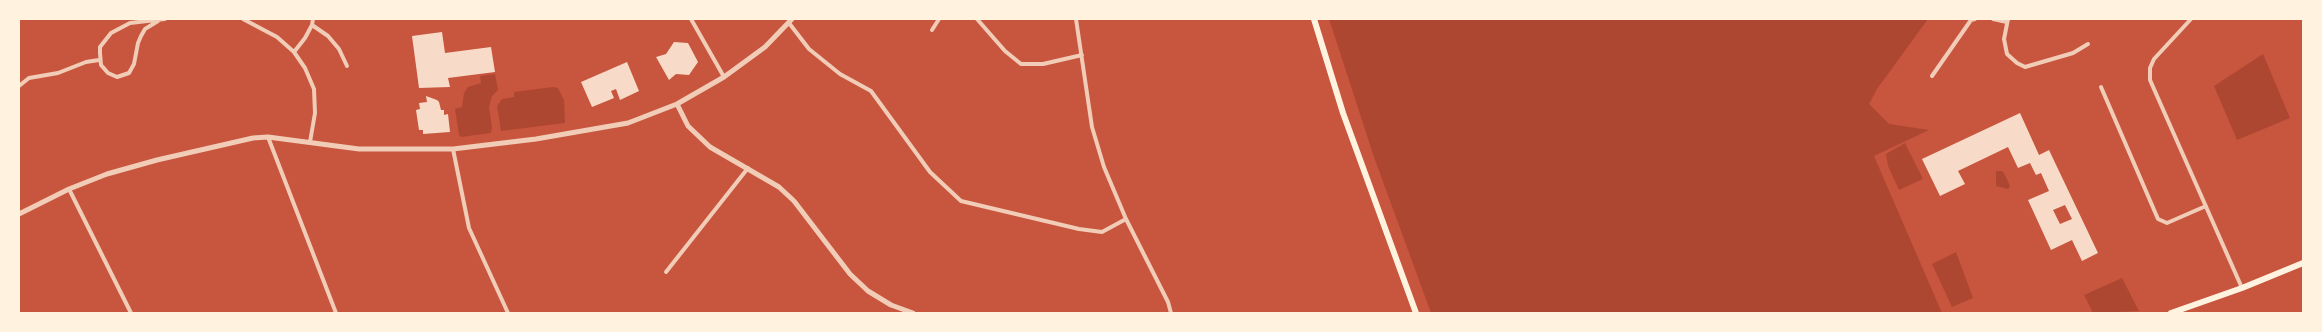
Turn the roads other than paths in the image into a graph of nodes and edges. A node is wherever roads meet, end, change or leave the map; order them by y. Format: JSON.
{"nodes":[{"id":1,"x":165,"y":19,"type":"edge"},
{"id":2,"x":243,"y":19,"type":"edge"},
{"id":3,"x":313,"y":19,"type":"edge"},
{"id":4,"x":691,"y":19,"type":"edge"},
{"id":5,"x":939,"y":19,"type":"edge"},
{"id":6,"x":976,"y":19,"type":"edge"},
{"id":7,"x":1076,"y":19,"type":"edge"},
{"id":8,"x":1314,"y":19,"type":"edge"},
{"id":9,"x":1975,"y":19,"type":"edge"},
{"id":10,"x":1993,"y":19,"type":"edge"},
{"id":11,"x":2191,"y":19,"type":"edge"},
{"id":12,"x":2008,"y":20,"type":"edge"},
{"id":13,"x":158,"y":21,"type":"junction"},
{"id":14,"x":791,"y":21,"type":"edge"},
{"id":15,"x":312,"y":25,"type":"junction"},
{"id":16,"x":932,"y":30,"type":"dead end"},
{"id":17,"x":2088,"y":44,"type":"dead end"},
{"id":18,"x":294,"y":52,"type":"junction"},
{"id":19,"x":1082,"y":55,"type":"junction"},
{"id":20,"x":99,"y":60,"type":"junction"},
{"id":21,"x":347,"y":66,"type":"dead end"},
{"id":22,"x":1932,"y":76,"type":"dead end"},
{"id":23,"x":724,"y":77,"type":"junction"},
{"id":24,"x":19,"y":86,"type":"edge"},
{"id":25,"x":2101,"y":86,"type":"dead end"},
{"id":26,"x":677,"y":104,"type":"junction"},
{"id":27,"x":268,"y":137,"type":"junction"},
{"id":28,"x":310,"y":142,"type":"junction"},
{"id":29,"x":453,"y":149,"type":"junction"},
{"id":30,"x":748,"y":168,"type":"junction"},
{"id":31,"x":70,"y":189,"type":"junction"},
{"id":32,"x":2206,"y":206,"type":"junction"},
{"id":33,"x":19,"y":214,"type":"edge"},
{"id":34,"x":1126,"y":219,"type":"junction"},
{"id":35,"x":2303,"y":263,"type":"edge"},
{"id":36,"x":666,"y":272,"type":"dead end"},
{"id":37,"x":2242,"y":288,"type":"junction"},
{"id":38,"x":131,"y":313,"type":"edge"},
{"id":39,"x":336,"y":313,"type":"edge"},
{"id":40,"x":508,"y":313,"type":"edge"},
{"id":41,"x":913,"y":313,"type":"edge"},
{"id":42,"x":1171,"y":313,"type":"edge"},
{"id":43,"x":1416,"y":313,"type":"edge"},
{"id":44,"x":2171,"y":313,"type":"edge"}],
"edges":[{"from":1,"to":13,"type":"street"},
{"from":2,"to":18,"type":"street"},
{"from":3,"to":15,"type":"street"},
{"from":4,"to":23,"type":"street"},
{"from":5,"to":16,"type":"street"},
{"from":6,"to":19,"type":"street"},
{"from":7,"to":19,"type":"street"},
{"from":8,"to":43,"type":"main road"},
{"from":9,"to":22,"type":"street"},
{"from":10,"to":12,"type":"street"},
{"from":11,"to":32,"type":"street"},
{"from":12,"to":17,"type":"street"},
{"from":13,"to":20,"type":"street"},
{"from":13,"to":20,"type":"street"},
{"from":14,"to":23,"type":"street"},
{"from":14,"to":34,"type":"street"},
{"from":15,"to":18,"type":"street"},
{"from":15,"to":21,"type":"street"},
{"from":18,"to":28,"type":"street"},
{"from":19,"to":34,"type":"street"},
{"from":20,"to":24,"type":"street"},
{"from":23,"to":26,"type":"street"},
{"from":25,"to":32,"type":"street"},
{"from":26,"to":29,"type":"street"},
{"from":26,"to":30,"type":"street"},
{"from":27,"to":28,"type":"street"},
{"from":27,"to":31,"type":"street"},
{"from":27,"to":39,"type":"street"},
{"from":28,"to":29,"type":"street"},
{"from":29,"to":40,"type":"street"},
{"from":30,"to":36,"type":"street"},
{"from":30,"to":41,"type":"street"},
{"from":31,"to":33,"type":"street"},
{"from":31,"to":38,"type":"street"},
{"from":32,"to":37,"type":"street"},
{"from":34,"to":42,"type":"street"},
{"from":35,"to":37,"type":"main road"},
{"from":37,"to":44,"type":"main road"}]}
